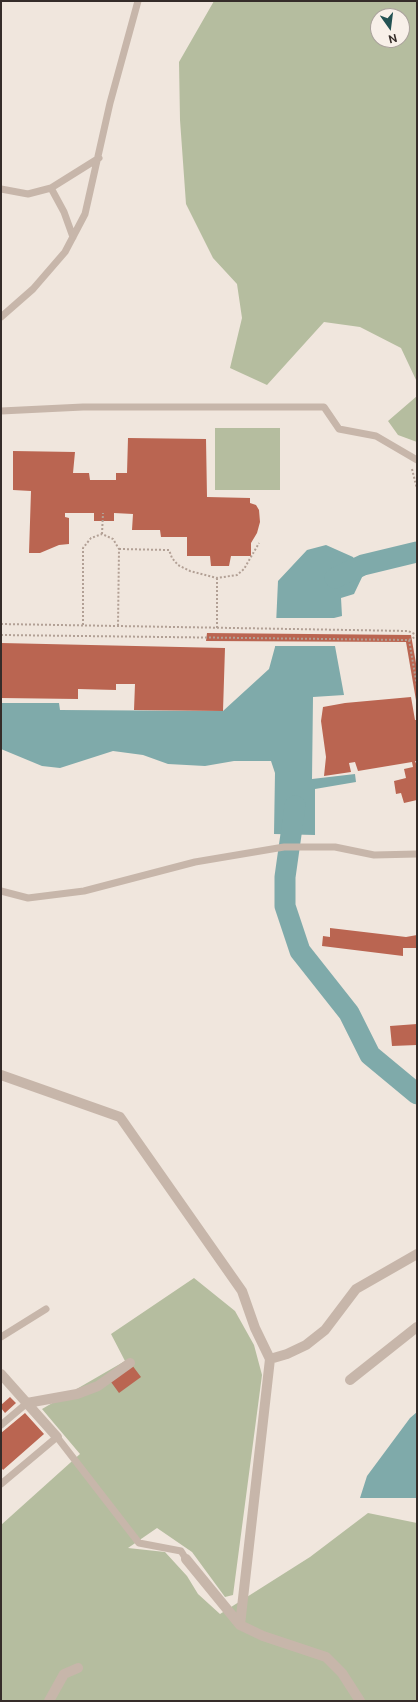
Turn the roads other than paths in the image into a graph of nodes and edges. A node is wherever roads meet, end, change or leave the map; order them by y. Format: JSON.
{"nodes":[{"id":1,"x":138,"y":1,"type":"edge"},
{"id":2,"x":99,"y":158,"type":"junction"},
{"id":3,"x":51,"y":188,"type":"junction"},
{"id":4,"x":1,"y":189,"type":"edge"},
{"id":5,"x":73,"y":237,"type":"junction"},
{"id":6,"x":1,"y":317,"type":"edge"},
{"id":7,"x":1,"y":411,"type":"edge"},
{"id":8,"x":417,"y":460,"type":"edge"},
{"id":9,"x":417,"y":854,"type":"edge"},
{"id":10,"x":1,"y":892,"type":"edge"},
{"id":11,"x":1,"y":1076,"type":"edge"},
{"id":12,"x":417,"y":1254,"type":"edge"},
{"id":13,"x":46,"y":1309,"type":"dead end"},
{"id":14,"x":417,"y":1327,"type":"edge"},
{"id":15,"x":1,"y":1337,"type":"edge"},
{"id":16,"x":270,"y":1358,"type":"junction"},
{"id":17,"x":130,"y":1363,"type":"dead end"},
{"id":18,"x":1,"y":1374,"type":"edge"},
{"id":19,"x":350,"y":1380,"type":"dead end"},
{"id":20,"x":27,"y":1403,"type":"junction"},
{"id":21,"x":1,"y":1425,"type":"edge"},
{"id":22,"x":57,"y":1437,"type":"junction"},
{"id":23,"x":1,"y":1484,"type":"edge"},
{"id":24,"x":186,"y":1559,"type":"joint"},
{"id":25,"x":240,"y":1625,"type":"junction"},
{"id":26,"x":78,"y":1668,"type":"dead end"},
{"id":27,"x":50,"y":1701,"type":"edge"},
{"id":28,"x":360,"y":1701,"type":"edge"}],
"edges":[{"from":1,"to":2,"type":"lane"},
{"from":2,"to":3,"type":"lane"},
{"from":2,"to":5,"type":"lane"},
{"from":3,"to":4,"type":"lane"},
{"from":3,"to":5,"type":"lane"},
{"from":5,"to":6,"type":"lane"},
{"from":7,"to":8,"type":"lane"},
{"from":9,"to":10,"type":"lane"},
{"from":11,"to":16,"type":"street"},
{"from":12,"to":16,"type":"street"},
{"from":13,"to":15,"type":"lane"},
{"from":14,"to":19,"type":"street"},
{"from":16,"to":25,"type":"street"},
{"from":17,"to":20,"type":"street"},
{"from":18,"to":20,"type":"street"},
{"from":20,"to":21,"type":"lane"},
{"from":20,"to":22,"type":"street"},
{"from":22,"to":23,"type":"lane"},
{"from":22,"to":24,"type":"lane"},
{"from":24,"to":25,"type":"street"},
{"from":25,"to":28,"type":"street"},
{"from":26,"to":27,"type":"street"}]}
